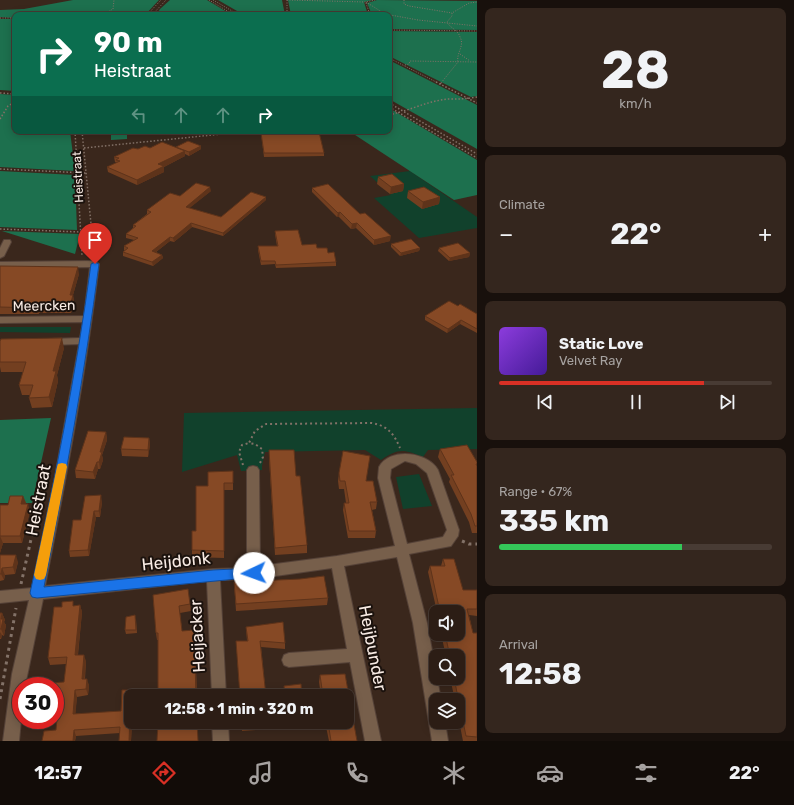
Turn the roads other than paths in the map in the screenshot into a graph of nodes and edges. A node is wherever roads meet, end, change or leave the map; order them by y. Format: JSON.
{"nodes":[{"id":1,"x":7,"y":242,"type":"dead end"},
{"id":2,"x":0,"y":256,"type":"edge"},
{"id":3,"x":0,"y":265,"type":"edge"},
{"id":4,"x":88,"y":319,"type":"junction"},
{"id":5,"x":0,"y":320,"type":"edge"},
{"id":6,"x":83,"y":341,"type":"junction"},
{"id":7,"x":38,"y":342,"type":"edge"},
{"id":8,"x":253,"y":470,"type":"road end"},
{"id":9,"x":402,"y":551,"type":"junction"},
{"id":10,"x":337,"y":562,"type":"junction"},
{"id":11,"x":254,"y":573,"type":"junction"},
{"id":12,"x":213,"y":575,"type":"junction"},
{"id":13,"x":37,"y":593,"type":"junction"},
{"id":14,"x":0,"y":597,"type":"edge"},
{"id":15,"x":356,"y":655,"type":"junction"},
{"id":16,"x":289,"y":660,"type":"dead end"},
{"id":17,"x":219,"y":689,"type":"edge"},
{"id":18,"x":432,"y":693,"type":"edge"},
{"id":19,"x":220,"y":729,"type":"edge"},
{"id":20,"x":438,"y":729,"type":"edge"},
{"id":21,"x":11,"y":741,"type":"edge"},
{"id":22,"x":221,"y":741,"type":"edge"},
{"id":23,"x":373,"y":741,"type":"edge"},
{"id":24,"x":440,"y":741,"type":"edge"}],
"edges":[{"from":1,"to":2,"type":"street"},
{"from":3,"to":4,"type":"street","name":"Heistraat"},
{"from":4,"to":5,"type":"street","name":"Meercken"},
{"from":4,"to":6,"type":"street","name":"Heistraat"},
{"from":6,"to":7,"type":"street"},
{"from":6,"to":13,"type":"street","name":"Heistraat"},
{"from":8,"to":11,"type":"street"},
{"from":9,"to":9,"type":"street","name":"Heijdonk"},
{"from":9,"to":10,"type":"street","name":"Heijdonk"},
{"from":9,"to":18,"type":"street"},
{"from":10,"to":11,"type":"street","name":"Heijdonk"},
{"from":10,"to":15,"type":"street","name":"Heijbunder"},
{"from":11,"to":12,"type":"street","name":"Heijdonk"},
{"from":12,"to":13,"type":"street","name":"Heijdonk"},
{"from":12,"to":17,"type":"street","name":"Heijacker"},
{"from":13,"to":14,"type":"street","name":"Heijdonk"},
{"from":13,"to":21,"type":"street","name":"Heistraat"},
{"from":15,"to":16,"type":"street"},
{"from":15,"to":23,"type":"street","name":"Heijbunder"},
{"from":19,"to":22,"type":"street"},
{"from":20,"to":24,"type":"street"}]}
